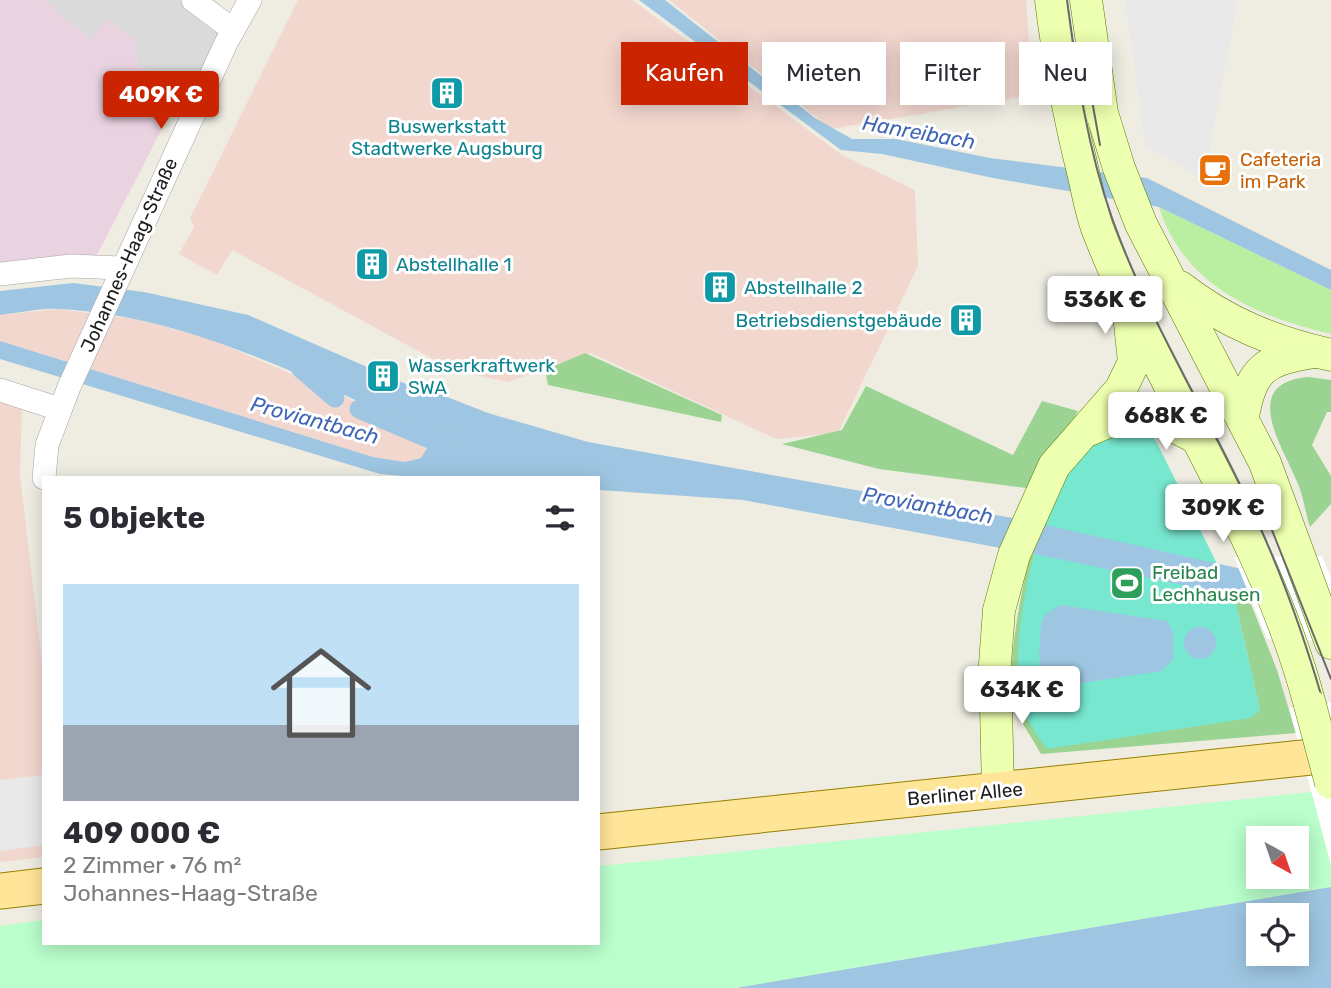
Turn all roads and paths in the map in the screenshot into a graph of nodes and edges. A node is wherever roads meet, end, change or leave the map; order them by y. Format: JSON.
{"nodes":[{"id":1,"x":193,"y":0,"type":"edge"},
{"id":2,"x":250,"y":0,"type":"edge"},
{"id":3,"x":1051,"y":0,"type":"edge"},
{"id":4,"x":1086,"y":0,"type":"edge"},
{"id":5,"x":233,"y":30,"type":"junction"},
{"id":6,"x":0,"y":274,"type":"edge"},
{"id":7,"x":118,"y":275,"type":"junction"},
{"id":8,"x":1174,"y":282,"type":"junction"},
{"id":9,"x":1128,"y":304,"type":"junction"},
{"id":10,"x":1324,"y":353,"type":"edge"},
{"id":11,"x":0,"y":390,"type":"edge"},
{"id":12,"x":59,"y":409,"type":"junction"},
{"id":13,"x":1243,"y":417,"type":"junction"},
{"id":14,"x":1081,"y":433,"type":"junction"},
{"id":15,"x":1195,"y":438,"type":"junction"},
{"id":16,"x":44,"y":476,"type":"edge"},
{"id":17,"x":1331,"y":642,"type":"edge"},
{"id":18,"x":1331,"y":755,"type":"edge"},
{"id":19,"x":1331,"y":783,"type":"edge"},
{"id":20,"x":998,"y":790,"type":"junction"},
{"id":21,"x":600,"y":832,"type":"edge"},
{"id":22,"x":42,"y":886,"type":"edge"},
{"id":23,"x":0,"y":891,"type":"edge"}],
"edges":[{"from":1,"to":5,"type":"street"},
{"from":2,"to":5,"type":"street","name":"Johannes-Haag-Straße"},
{"from":3,"to":9,"type":"street"},
{"from":4,"to":8,"type":"street"},
{"from":5,"to":7,"type":"street","name":"Johannes-Haag-Straße"},
{"from":6,"to":7,"type":"street"},
{"from":7,"to":12,"type":"street","name":"Johannes-Haag-Straße"},
{"from":8,"to":10,"type":"street"},
{"from":8,"to":13,"type":"street"},
{"from":9,"to":14,"type":"street"},
{"from":9,"to":15,"type":"street"},
{"from":10,"to":13,"type":"street"},
{"from":11,"to":12,"type":"street"},
{"from":12,"to":16,"type":"street","name":"Johannes-Haag-Straße"},
{"from":13,"to":17,"type":"street"},
{"from":14,"to":15,"type":"street"},
{"from":14,"to":20,"type":"street"},
{"from":15,"to":19,"type":"street","bridge":true},
{"from":18,"to":20,"type":"main road","name":"Berliner Allee"},
{"from":20,"to":21,"type":"main road","name":"Berliner Allee"},
{"from":22,"to":23,"type":"main road"}]}
